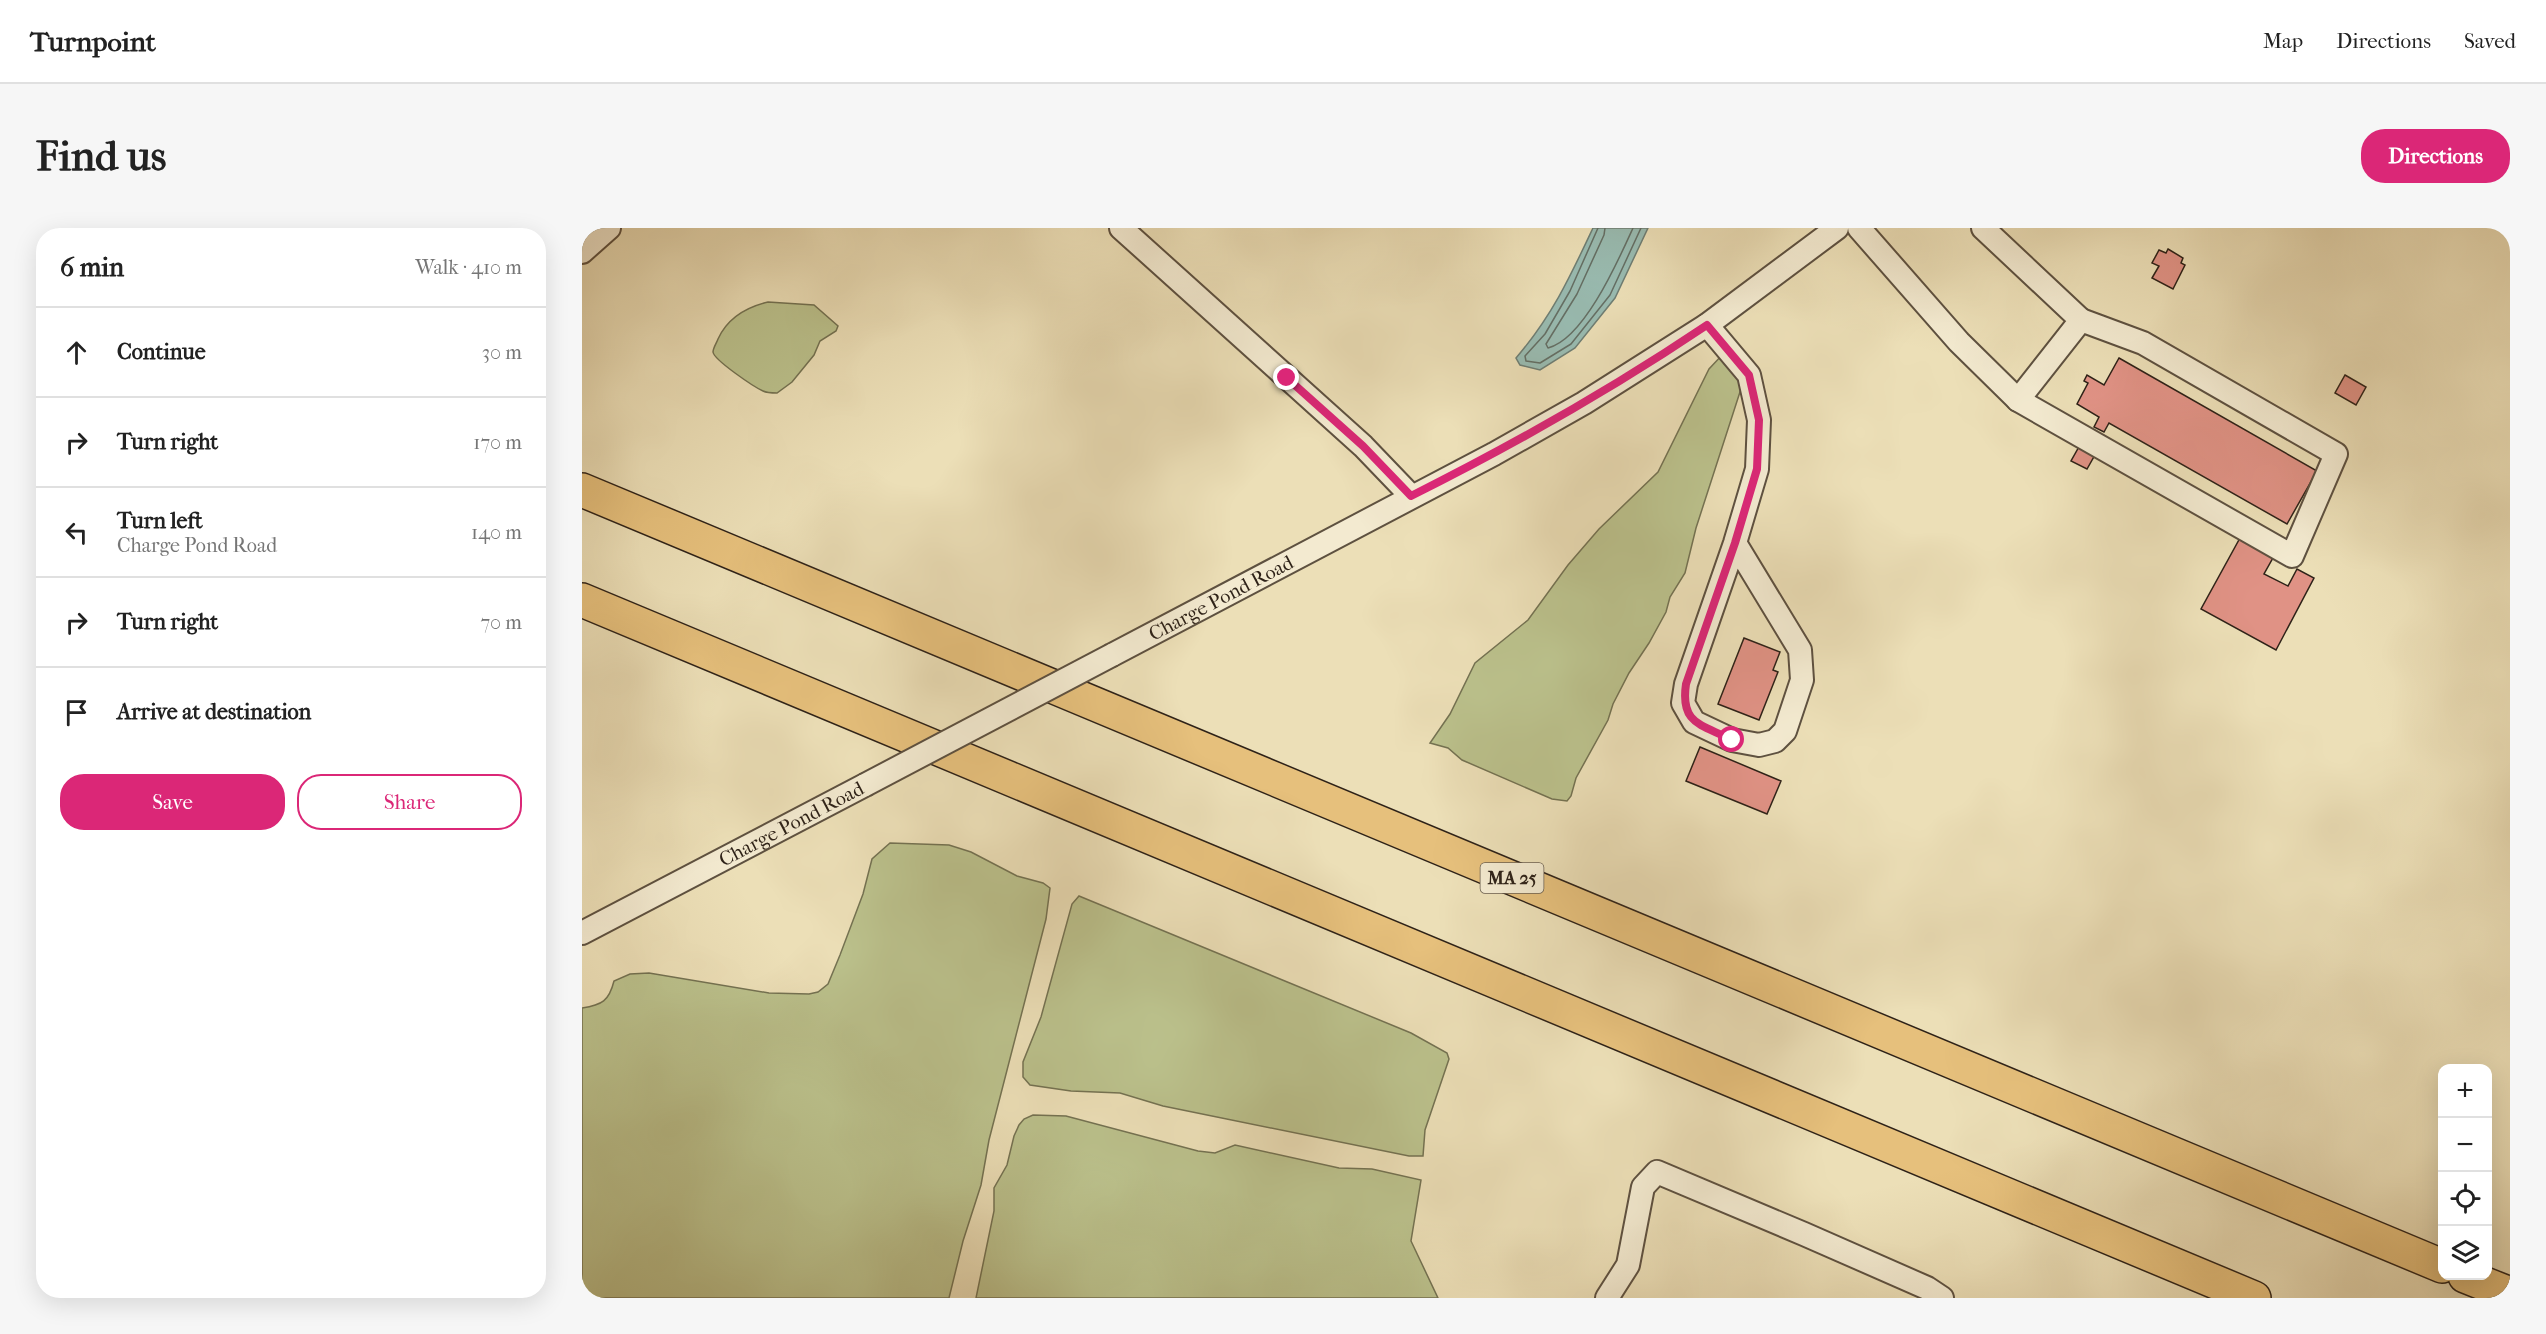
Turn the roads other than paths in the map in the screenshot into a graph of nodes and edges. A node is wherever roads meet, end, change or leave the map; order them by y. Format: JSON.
{"nodes":[{"id":1,"x":609,"y":228,"type":"edge"},
{"id":2,"x":1121,"y":228,"type":"edge"},
{"id":3,"x":1838,"y":228,"type":"edge"},
{"id":4,"x":1859,"y":228,"type":"edge"},
{"id":5,"x":1983,"y":228,"type":"edge"},
{"id":6,"x":582,"y":252,"type":"edge"},
{"id":7,"x":2081,"y":320,"type":"junction"},
{"id":8,"x":1707,"y":325,"type":"junction"},
{"id":9,"x":2018,"y":400,"type":"junction"},
{"id":10,"x":582,"y":490,"type":"edge"},
{"id":11,"x":1411,"y":496,"type":"junction"},
{"id":12,"x":1735,"y":543,"type":"junction"},
{"id":13,"x":582,"y":600,"type":"edge"},
{"id":14,"x":582,"y":933,"type":"edge"},
{"id":15,"x":2438,"y":1264,"type":"edge"},
{"id":16,"x":2477,"y":1280,"type":"edge"},
{"id":17,"x":2510,"y":1294,"type":"edge"},
{"id":18,"x":1607,"y":1298,"type":"edge"},
{"id":19,"x":1942,"y":1298,"type":"edge"},
{"id":20,"x":2254,"y":1298,"type":"edge"}],
"edges":[{"from":1,"to":6,"type":"street"},
{"from":2,"to":11,"type":"street"},
{"from":3,"to":8,"type":"street","name":"Charge Pond Road"},
{"from":4,"to":9,"type":"street"},
{"from":5,"to":7,"type":"street"},
{"from":7,"to":9,"type":"street"},
{"from":7,"to":9,"type":"street"},
{"from":8,"to":11,"type":"street","name":"Charge Pond Road"},
{"from":8,"to":12,"type":"street"},
{"from":10,"to":15,"type":"highway","number":"MA 25"},
{"from":11,"to":14,"type":"street","name":"Charge Pond Road","bridge":true},
{"from":12,"to":12,"type":"street"},
{"from":13,"to":20,"type":"highway"},
{"from":16,"to":17,"type":"highway"},
{"from":18,"to":19,"type":"street"}]}
